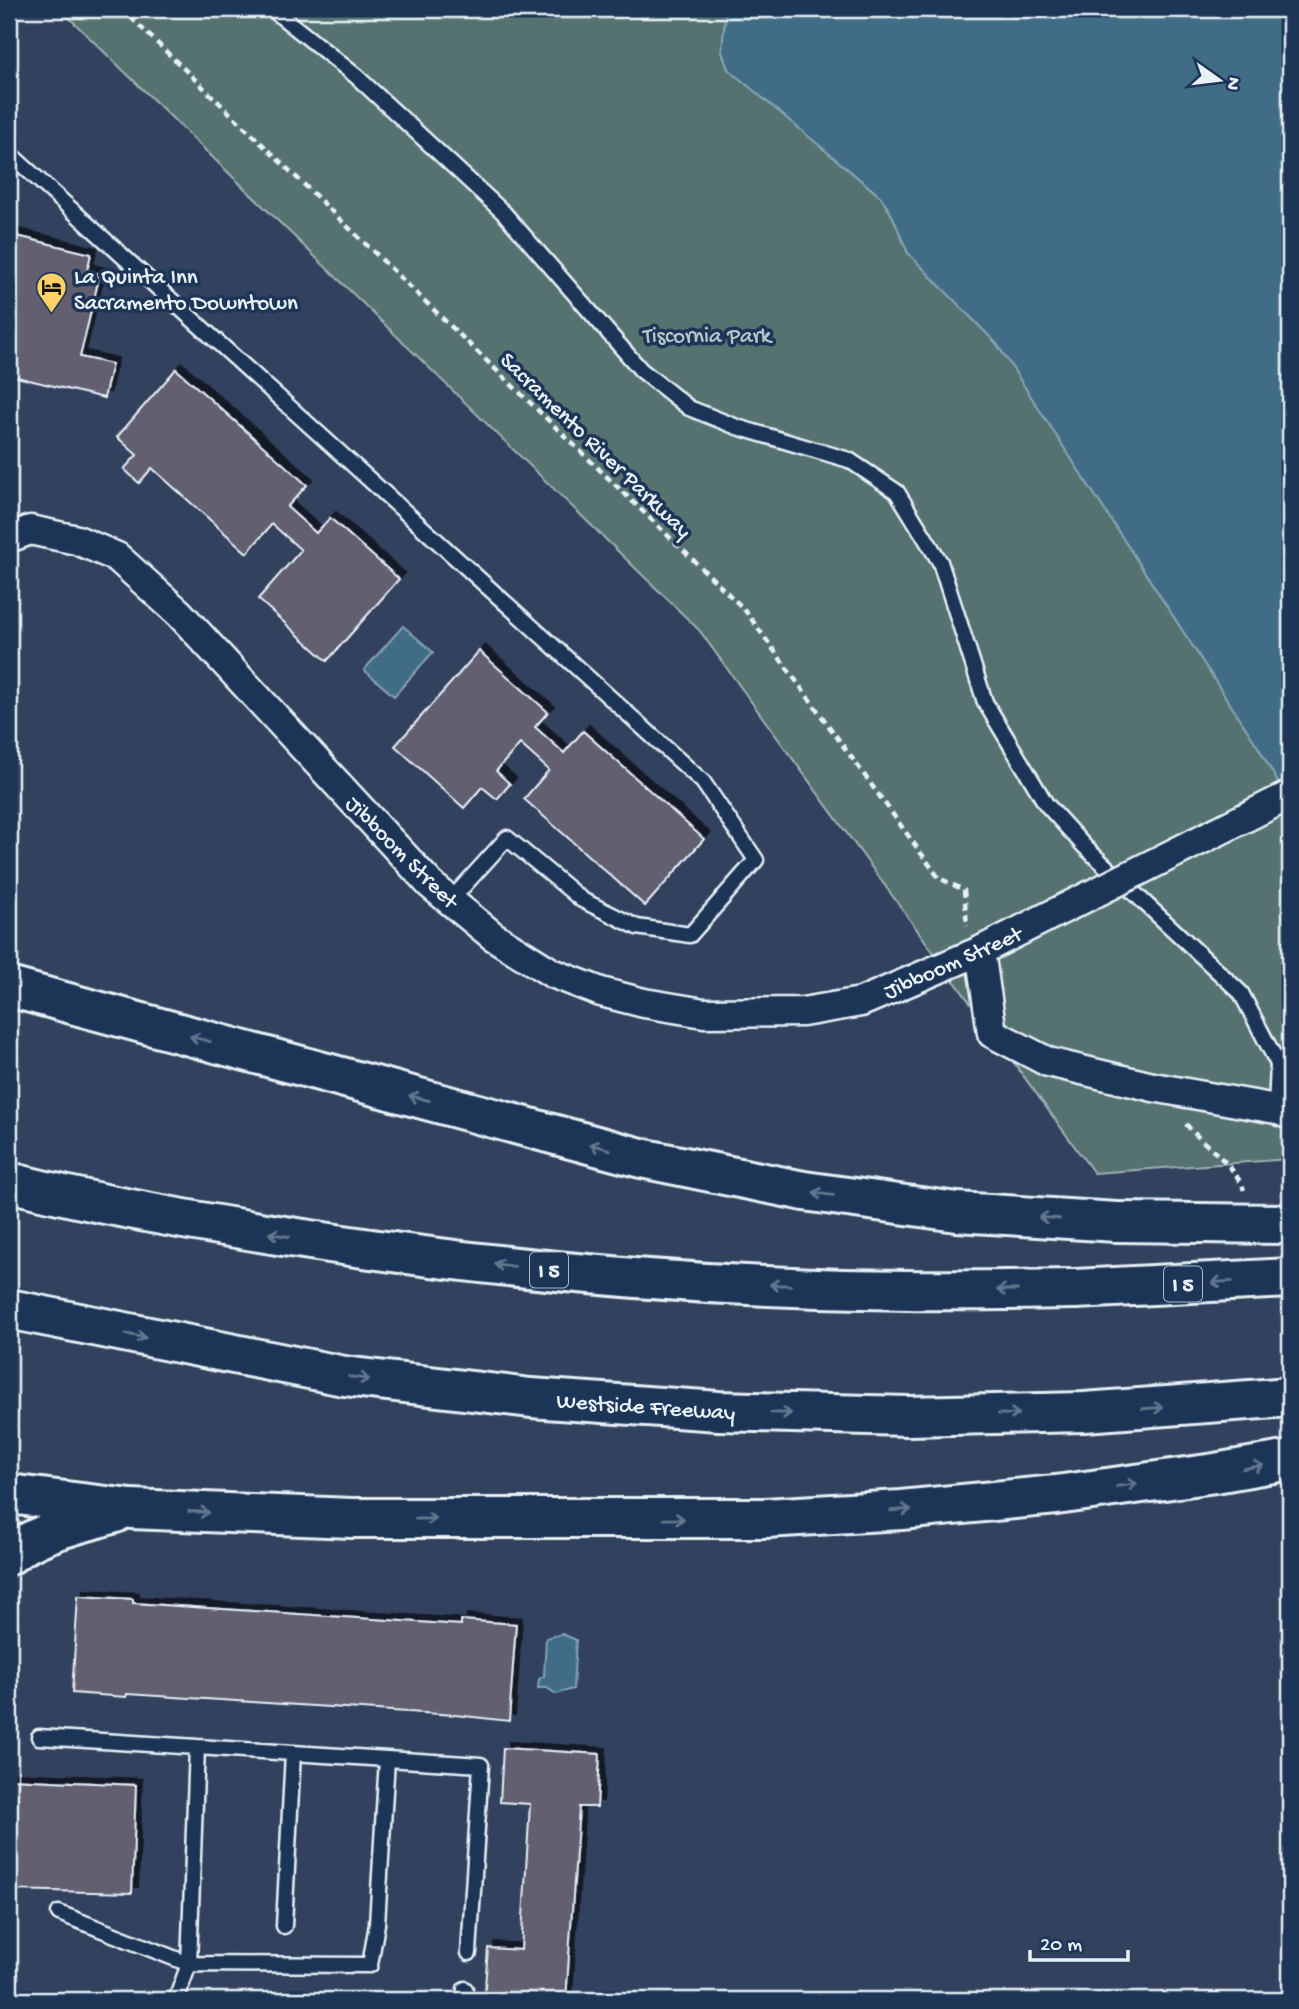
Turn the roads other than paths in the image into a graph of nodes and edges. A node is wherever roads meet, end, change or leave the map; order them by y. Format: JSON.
{"nodes":[{"id":1,"x":272,"y":9,"type":"edge"},
{"id":2,"x":9,"y":153,"type":"edge"},
{"id":3,"x":9,"y":538,"type":"edge"},
{"id":4,"x":1290,"y":795,"type":"edge"},
{"id":5,"x":450,"y":901,"type":"junction"},
{"id":6,"x":980,"y":951,"type":"junction"},
{"id":7,"x":9,"y":987,"type":"edge"},
{"id":8,"x":1283,"y":1112,"type":"edge"},
{"id":9,"x":18,"y":1185,"type":"edge"},
{"id":10,"x":1290,"y":1224,"type":"edge"},
{"id":11,"x":1290,"y":1278,"type":"edge"},
{"id":12,"x":9,"y":1309,"type":"edge"},
{"id":13,"x":1290,"y":1397,"type":"edge"},
{"id":14,"x":1290,"y":1460,"type":"edge"},
{"id":15,"x":9,"y":1494,"type":"edge"},
{"id":16,"x":131,"y":1508,"type":"junction"},
{"id":17,"x":9,"y":1555,"type":"edge"},
{"id":18,"x":39,"y":1737,"type":"dead end"},
{"id":19,"x":197,"y":1747,"type":"junction"},
{"id":20,"x":293,"y":1753,"type":"junction"},
{"id":21,"x":387,"y":1759,"type":"junction"},
{"id":22,"x":59,"y":1913,"type":"dead end"},
{"id":23,"x":284,"y":1926,"type":"dead end"},
{"id":24,"x":469,"y":1953,"type":"dead end"},
{"id":25,"x":189,"y":1964,"type":"junction"},
{"id":26,"x":176,"y":2000,"type":"edge"}],
"edges":[{"from":1,"to":8,"type":"lane"},
{"from":2,"to":5,"type":"lane"},
{"from":3,"to":5,"type":"street","name":"Jibboom Street"},
{"from":4,"to":6,"type":"street","name":"Jibboom Street","bridge":true},
{"from":5,"to":6,"type":"street","name":"Jibboom Street"},
{"from":6,"to":8,"type":"street"},
{"from":10,"to":7,"type":"highway","one_way":true,"bridge":true},
{"from":11,"to":9,"type":"highway","number":"I 5","one_way":true,"bridge":true},
{"from":12,"to":13,"type":"highway","name":"Westside Freeway","one_way":true},
{"from":16,"to":14,"type":"highway","one_way":true},
{"from":15,"to":16,"type":"highway"},
{"from":16,"to":17,"type":"highway"},
{"from":18,"to":19,"type":"lane"},
{"from":19,"to":20,"type":"lane"},
{"from":19,"to":25,"type":"lane"},
{"from":20,"to":21,"type":"lane"},
{"from":20,"to":23,"type":"lane"},
{"from":21,"to":24,"type":"lane"},
{"from":21,"to":25,"type":"lane"},
{"from":22,"to":25,"type":"lane"},
{"from":25,"to":26,"type":"lane"}]}
